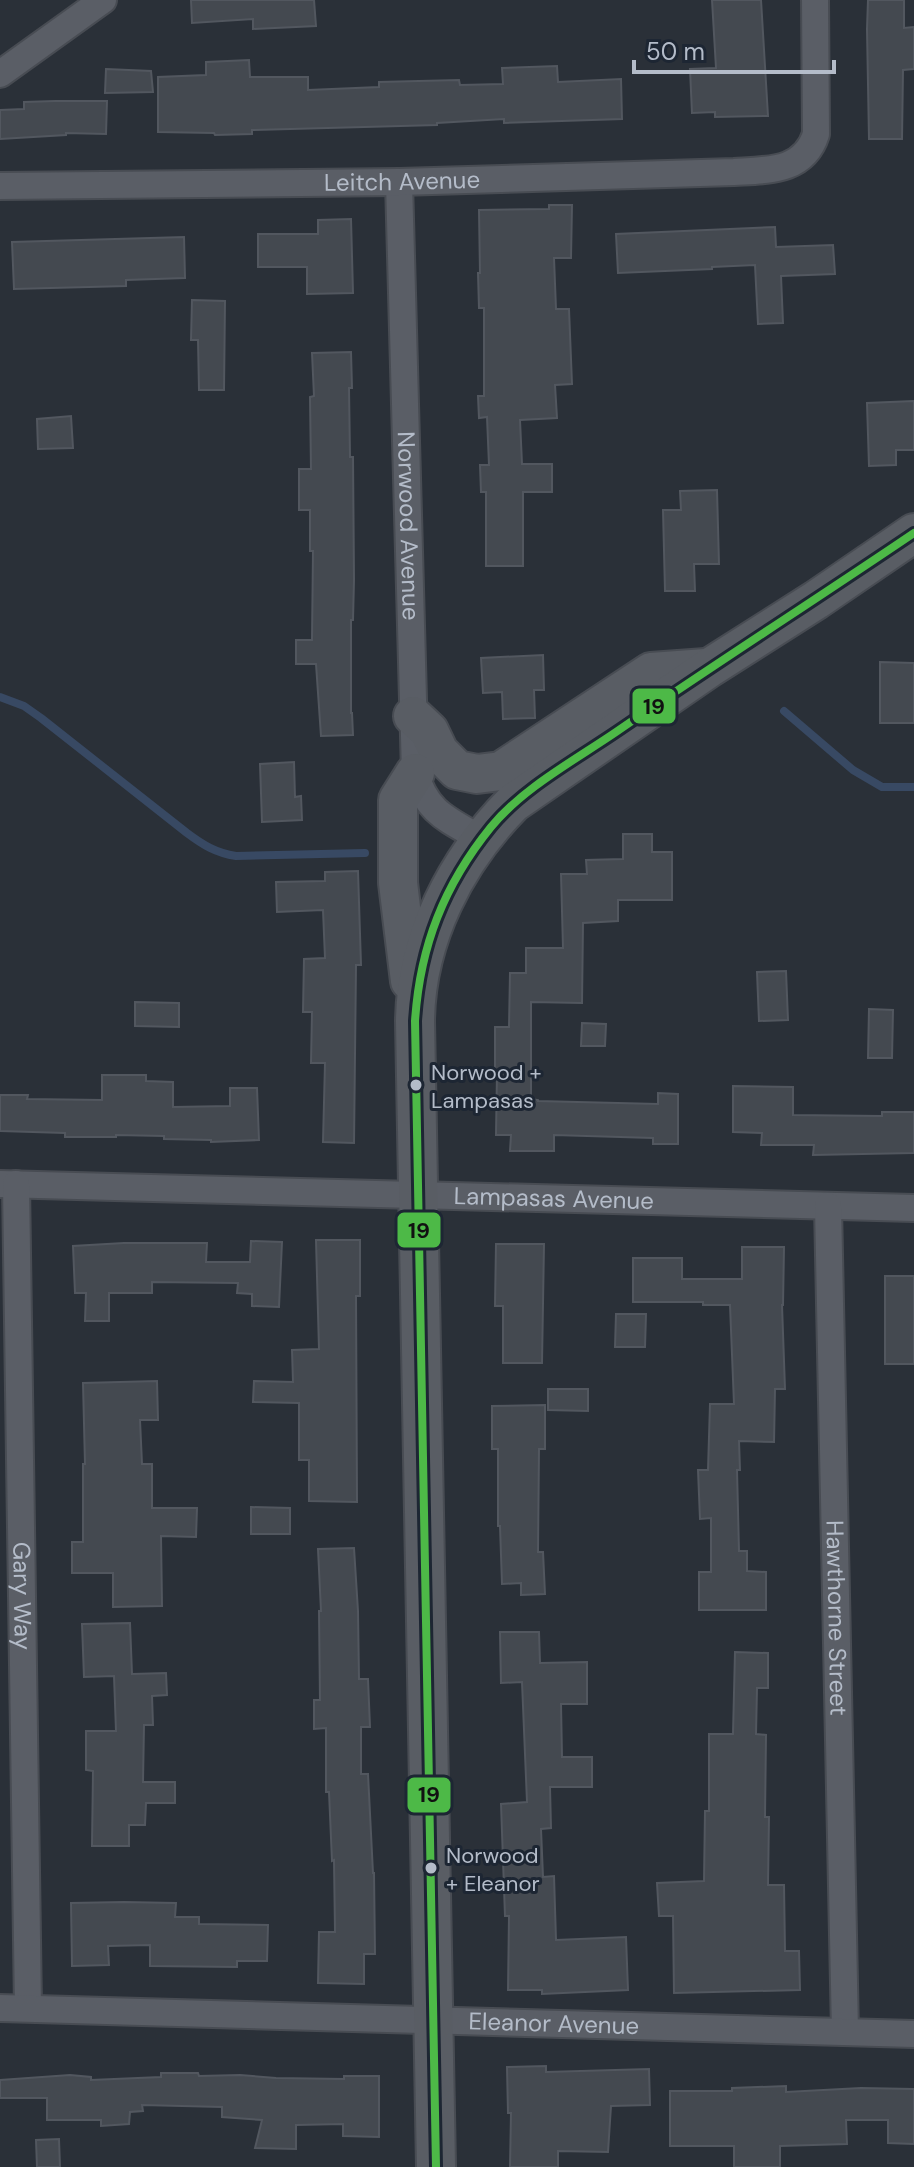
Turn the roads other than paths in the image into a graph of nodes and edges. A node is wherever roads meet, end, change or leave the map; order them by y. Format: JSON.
{"nodes":[{"id":1,"x":103,"y":0,"type":"edge"},
{"id":2,"x":815,"y":0,"type":"edge"},
{"id":3,"x":0,"y":74,"type":"edge"},
{"id":4,"x":399,"y":182,"type":"junction"},
{"id":5,"x":0,"y":186,"type":"edge"},
{"id":6,"x":914,"y":533,"type":"edge"},
{"id":7,"x":709,"y":668,"type":"junction"},
{"id":8,"x":413,"y":716,"type":"junction"},
{"id":9,"x":415,"y":773,"type":"junction"},
{"id":10,"x":481,"y":839,"type":"junction"},
{"id":11,"x":415,"y":1021,"type":"junction"},
{"id":12,"x":8,"y":1184,"type":"edge"},
{"id":13,"x":419,"y":1195,"type":"junction"},
{"id":14,"x":828,"y":1206,"type":"junction"},
{"id":15,"x":914,"y":1208,"type":"edge"},
{"id":16,"x":0,"y":2008,"type":"edge"},
{"id":17,"x":28,"y":2008,"type":"junction"},
{"id":18,"x":434,"y":2021,"type":"junction"},
{"id":19,"x":845,"y":2032,"type":"junction"},
{"id":20,"x":914,"y":2034,"type":"edge"},
{"id":21,"x":436,"y":2167,"type":"edge"}],
"edges":[{"from":1,"to":3,"type":"street"},
{"from":2,"to":4,"type":"street","name":"Leitch Avenue"},
{"from":4,"to":5,"type":"street","name":"Leitch Avenue"},
{"from":4,"to":8,"type":"street","name":"Norwood Avenue"},
{"from":6,"to":7,"type":"main road"},
{"from":7,"to":8,"type":"main road"},
{"from":7,"to":10,"type":"main road"},
{"from":8,"to":9,"type":"street","name":"Norwood Avenue"},
{"from":9,"to":10,"type":"street","name":"Norwood Avenue"},
{"from":9,"to":11,"type":"main road"},
{"from":10,"to":11,"type":"main road"},
{"from":11,"to":13,"type":"main road"},
{"from":12,"to":13,"type":"street","name":"Lampasas Avenue"},
{"from":12,"to":17,"type":"street","name":"Gary Way"},
{"from":13,"to":14,"type":"street","name":"Lampasas Avenue"},
{"from":13,"to":18,"type":"main road"},
{"from":14,"to":15,"type":"street","name":"Lampasas Avenue"},
{"from":14,"to":19,"type":"street","name":"Hawthorne Street"},
{"from":16,"to":17,"type":"street","name":"Eleanor Avenue"},
{"from":17,"to":18,"type":"street","name":"Eleanor Avenue"},
{"from":18,"to":19,"type":"street","name":"Eleanor Avenue"},
{"from":18,"to":21,"type":"main road"},
{"from":19,"to":20,"type":"street","name":"Eleanor Avenue"}]}
